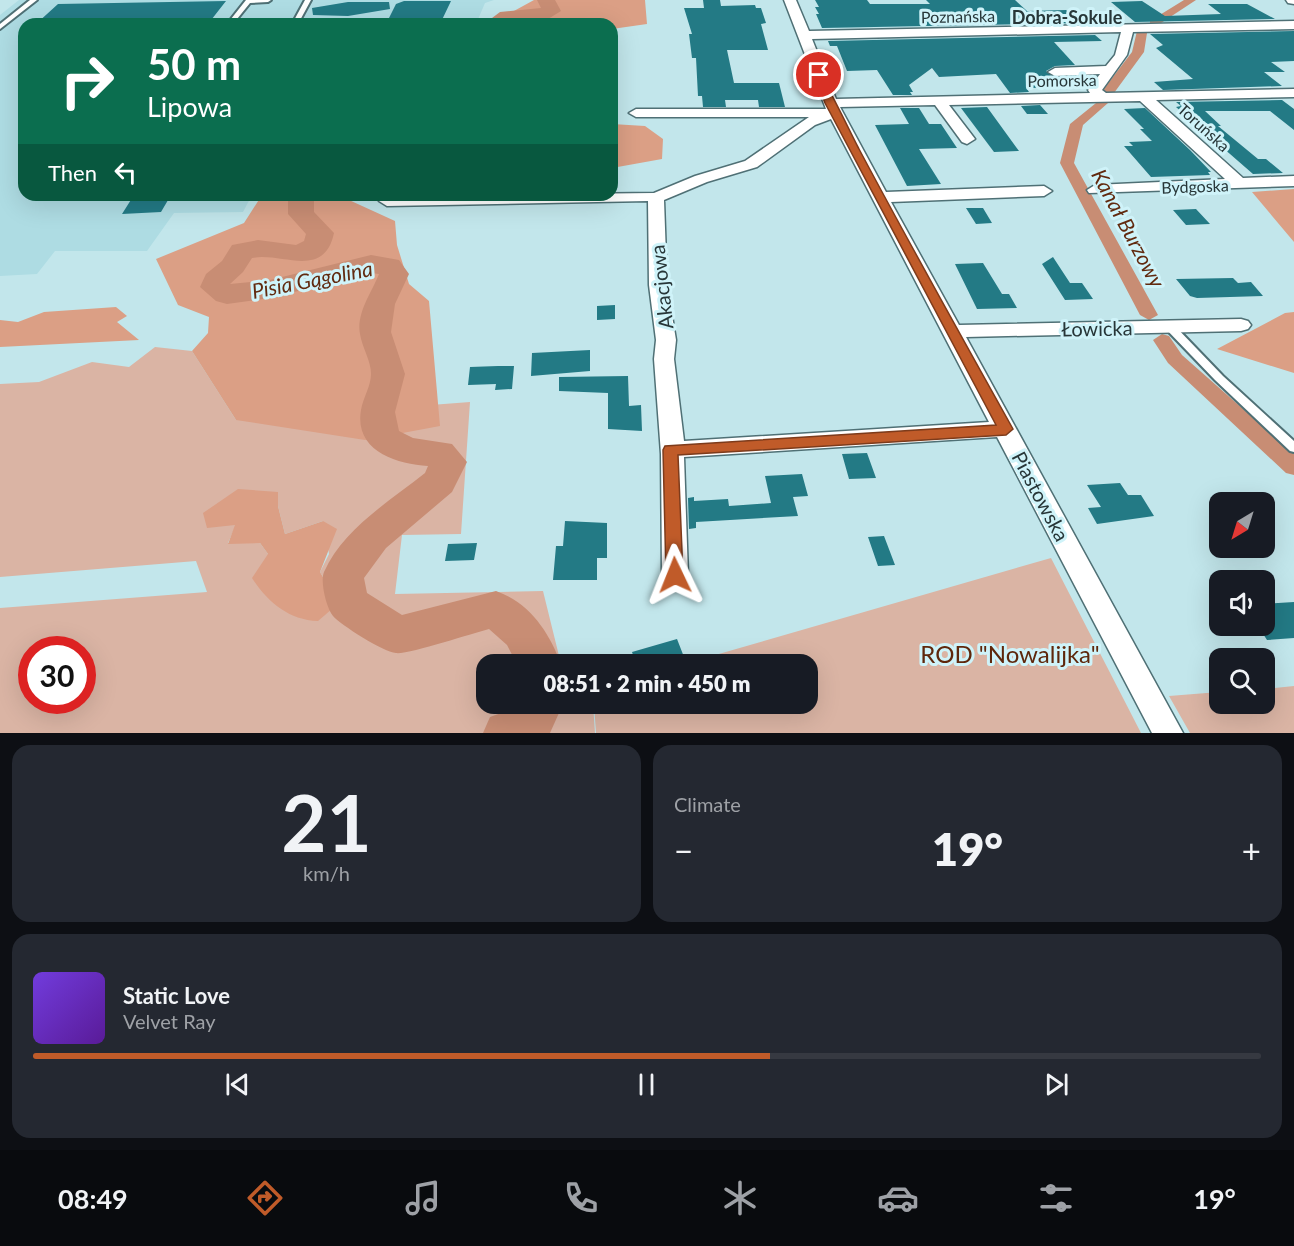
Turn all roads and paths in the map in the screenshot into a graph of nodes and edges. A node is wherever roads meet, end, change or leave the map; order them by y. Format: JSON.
{"nodes":[{"id":1,"x":34,"y":0,"type":"edge"},
{"id":2,"x":249,"y":0,"type":"edge"},
{"id":3,"x":268,"y":0,"type":"edge"},
{"id":4,"x":308,"y":0,"type":"edge"},
{"id":5,"x":790,"y":0,"type":"edge"},
{"id":6,"x":235,"y":18,"type":"edge"},
{"id":7,"x":298,"y":18,"type":"edge"},
{"id":8,"x":1294,"y":25,"type":"edge"},
{"id":9,"x":0,"y":27,"type":"edge"},
{"id":10,"x":1128,"y":29,"type":"junction"},
{"id":11,"x":803,"y":36,"type":"junction"},
{"id":12,"x":1110,"y":70,"type":"junction"},
{"id":13,"x":1055,"y":72,"type":"dead end"},
{"id":14,"x":1294,"y":93,"type":"edge"},
{"id":15,"x":1143,"y":96,"type":"junction"},
{"id":16,"x":1102,"y":97,"type":"junction"},
{"id":17,"x":939,"y":101,"type":"junction"},
{"id":18,"x":832,"y":108,"type":"junction"},
{"id":19,"x":636,"y":112,"type":"dead end"},
{"id":20,"x":967,"y":139,"type":"dead end"},
{"id":21,"x":1294,"y":182,"type":"edge"},
{"id":22,"x":1240,"y":184,"type":"junction"},
{"id":23,"x":1095,"y":190,"type":"dead end"},
{"id":24,"x":1044,"y":191,"type":"dead end"},
{"id":25,"x":618,"y":197,"type":"edge"},
{"id":26,"x":879,"y":197,"type":"junction"},
{"id":27,"x":656,"y":198,"type":"junction"},
{"id":28,"x":1241,"y":325,"type":"dead end"},
{"id":29,"x":1169,"y":326,"type":"junction"},
{"id":30,"x":952,"y":331,"type":"junction"},
{"id":31,"x":1006,"y":429,"type":"junction"},
{"id":32,"x":1294,"y":448,"type":"edge"},
{"id":33,"x":670,"y":450,"type":"junction"},
{"id":34,"x":675,"y":575,"type":"dead end"},
{"id":35,"x":1168,"y":733,"type":"edge"}],
"edges":[{"from":1,"to":9,"type":"lane"},
{"from":2,"to":3,"type":"lane"},
{"from":2,"to":6,"type":"lane"},
{"from":4,"to":7,"type":"lane"},
{"from":5,"to":11,"type":"street","name":"Piastowska"},
{"from":8,"to":10,"type":"street","name":"Poznańska"},
{"from":10,"to":11,"type":"street","name":"Poznańska"},
{"from":10,"to":12,"type":"street"},
{"from":11,"to":18,"type":"street","name":"Piastowska"},
{"from":12,"to":13,"type":"street"},
{"from":12,"to":16,"type":"street"},
{"from":14,"to":15,"type":"street","name":"Pomorska"},
{"from":15,"to":16,"type":"street","name":"Pomorska"},
{"from":15,"to":22,"type":"street","name":"Toruńska"},
{"from":16,"to":17,"type":"street","name":"Pomorska"},
{"from":17,"to":18,"type":"street","name":"Pomorska"},
{"from":17,"to":20,"type":"street"},
{"from":18,"to":19,"type":"street","name":"Pomorska"},
{"from":18,"to":26,"type":"street","name":"Piastowska"},
{"from":18,"to":27,"type":"street"},
{"from":21,"to":22,"type":"street","name":"Bydgoska"},
{"from":22,"to":23,"type":"street","name":"Bydgoska"},
{"from":24,"to":26,"type":"street"},
{"from":25,"to":27,"type":"street"},
{"from":26,"to":30,"type":"street","name":"Piastowska"},
{"from":27,"to":33,"type":"street","name":"Akacjowa"},
{"from":28,"to":29,"type":"street","name":"Łowicka"},
{"from":29,"to":30,"type":"street","name":"Łowicka"},
{"from":29,"to":32,"type":"lane"},
{"from":30,"to":31,"type":"street","name":"Piastowska"},
{"from":31,"to":33,"type":"street"},
{"from":31,"to":35,"type":"street","name":"Piastowska"},
{"from":33,"to":34,"type":"street","name":"Akacjowa"}]}
